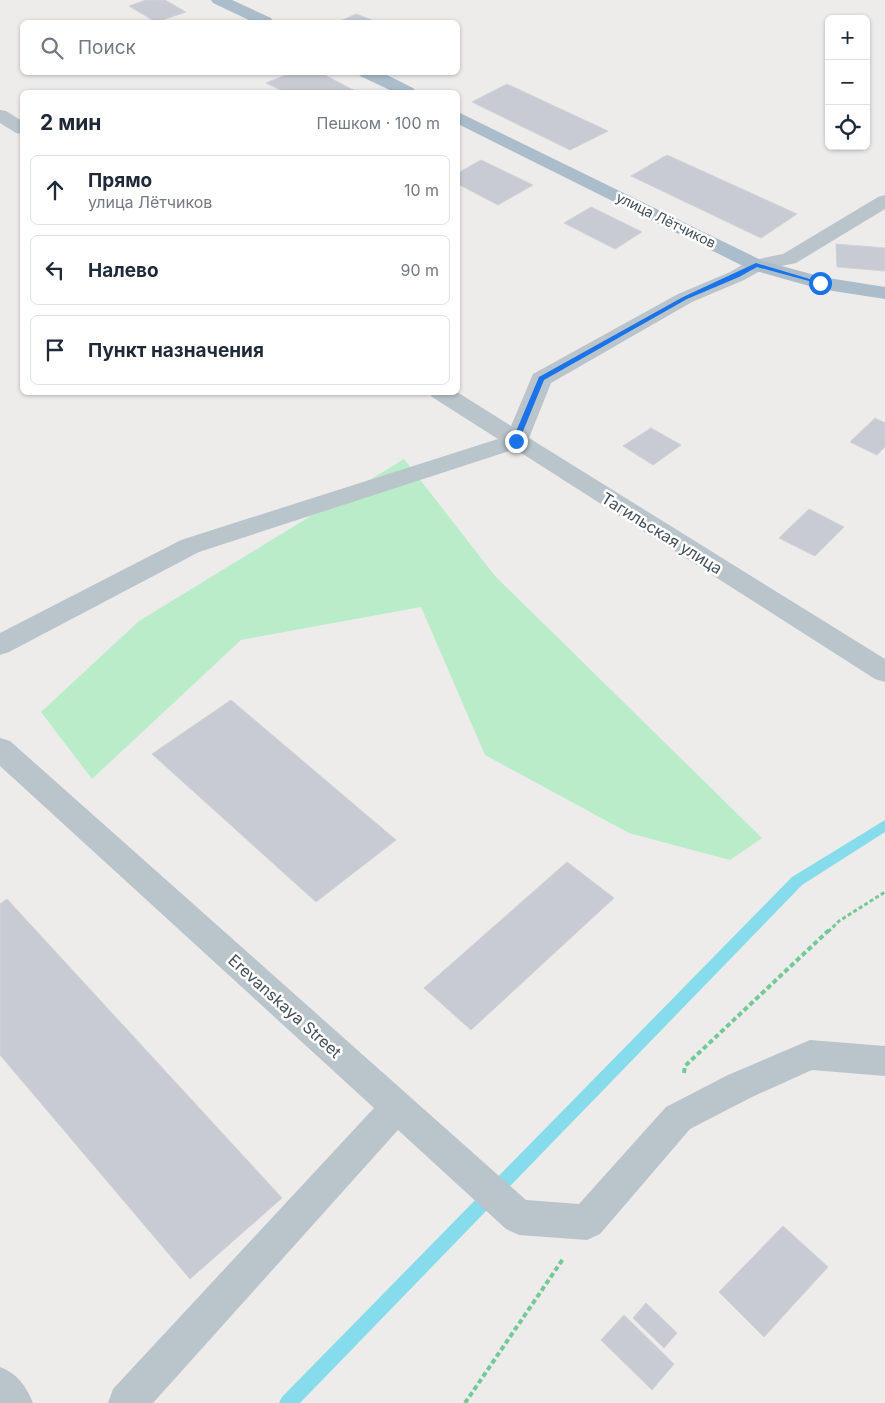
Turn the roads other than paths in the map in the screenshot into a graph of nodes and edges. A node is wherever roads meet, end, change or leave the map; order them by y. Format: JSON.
{"nodes":[{"id":1,"x":219,"y":0,"type":"edge"},
{"id":2,"x":261,"y":20,"type":"edge"},
{"id":3,"x":372,"y":75,"type":"edge"},
{"id":4,"x":403,"y":90,"type":"edge"},
{"id":5,"x":0,"y":115,"type":"edge"},
{"id":6,"x":460,"y":119,"type":"edge"},
{"id":7,"x":20,"y":128,"type":"edge"},
{"id":8,"x":885,"y":201,"type":"edge"},
{"id":9,"x":756,"y":265,"type":"junction"},
{"id":10,"x":885,"y":293,"type":"edge"},
{"id":11,"x":445,"y":395,"type":"edge"},
{"id":12,"x":516,"y":441,"type":"junction"},
{"id":13,"x":0,"y":645,"type":"edge"},
{"id":14,"x":885,"y":672,"type":"edge"},
{"id":15,"x":0,"y":749,"type":"edge"},
{"id":16,"x":885,"y":1061,"type":"edge"},
{"id":17,"x":398,"y":1107,"type":"junction"},
{"id":18,"x":0,"y":1386,"type":"edge"},
{"id":19,"x":14,"y":1403,"type":"edge"},
{"id":20,"x":127,"y":1403,"type":"edge"}],
"edges":[{"from":1,"to":2,"type":"main road"},
{"from":3,"to":4,"type":"main road"},
{"from":5,"to":7,"type":"street"},
{"from":6,"to":9,"type":"main road","name":"улица Лётчиков"},
{"from":8,"to":9,"type":"street"},
{"from":9,"to":10,"type":"main road","name":"улица Лётчиков"},
{"from":9,"to":12,"type":"street"},
{"from":11,"to":12,"type":"street","name":"Тагильская улица"},
{"from":12,"to":13,"type":"street"},
{"from":12,"to":14,"type":"street","name":"Тагильская улица"},
{"from":15,"to":17,"type":"street","name":"Erevanskaya Street"},
{"from":16,"to":17,"type":"street","name":"Erevanskaya Street"},
{"from":17,"to":20,"type":"street"},
{"from":18,"to":19,"type":"street"}]}
